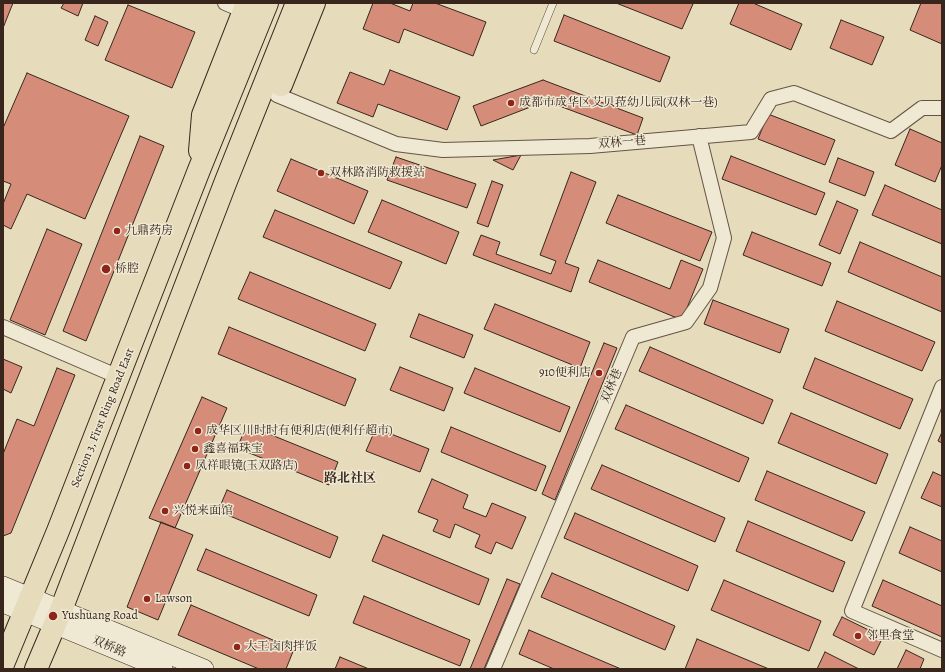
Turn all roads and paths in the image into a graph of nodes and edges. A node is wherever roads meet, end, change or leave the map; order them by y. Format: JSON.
{"nodes":[{"id":1,"x":267,"y":3,"type":"edge"},
{"id":2,"x":297,"y":3,"type":"edge"},
{"id":3,"x":314,"y":3,"type":"edge"},
{"id":4,"x":553,"y":3,"type":"edge"},
{"id":5,"x":239,"y":6,"type":"edge"},
{"id":6,"x":534,"y":50,"type":"dead end"},
{"id":7,"x":277,"y":95,"type":"junction"},
{"id":8,"x":942,"y":108,"type":"edge"},
{"id":9,"x":699,"y":136,"type":"junction"},
{"id":10,"x":199,"y":170,"type":"junction"},
{"id":11,"x":226,"y":181,"type":"junction"},
{"id":12,"x":3,"y":328,"type":"edge"},
{"id":13,"x":119,"y":377,"type":"junction"},
{"id":14,"x":942,"y":387,"type":"edge"},
{"id":15,"x":3,"y":586,"type":"edge"},
{"id":16,"x":3,"y":603,"type":"edge"},
{"id":17,"x":28,"y":604,"type":"junction"},
{"id":18,"x":58,"y":617,"type":"junction"},
{"id":19,"x":942,"y":650,"type":"edge"},
{"id":20,"x":3,"y":664,"type":"edge"},
{"id":21,"x":36,"y":669,"type":"edge"},
{"id":22,"x":163,"y":669,"type":"edge"},
{"id":23,"x":204,"y":669,"type":"edge"},
{"id":24,"x":493,"y":669,"type":"edge"}],
"edges":[{"from":1,"to":10,"type":"main road","name":"Section 3, First Ring Road East"},
{"from":2,"to":11,"type":"main road"},
{"from":3,"to":7,"type":"main road"},
{"from":4,"to":6,"type":"lane"},
{"from":5,"to":10,"type":"main road"},
{"from":7,"to":9,"type":"street","name":"双林一巷"},
{"from":7,"to":11,"type":"main road"},
{"from":8,"to":9,"type":"street","name":"双林一巷"},
{"from":9,"to":24,"type":"street","name":"双林巷"},
{"from":10,"to":13,"type":"main road","name":"Section 3, First Ring Road East"},
{"from":11,"to":18,"type":"main road"},
{"from":12,"to":13,"type":"street"},
{"from":13,"to":17,"type":"main road","name":"Section 3, First Ring Road East"},
{"from":14,"to":19,"type":"street"},
{"from":15,"to":17,"type":"main road"},
{"from":16,"to":17,"type":"main road"},
{"from":17,"to":18,"type":"main road"},
{"from":17,"to":20,"type":"main road","name":"Section 3, First Ring Road East"},
{"from":18,"to":21,"type":"main road"},
{"from":18,"to":22,"type":"main road","name":"双桥路"},
{"from":18,"to":23,"type":"main road"}]}
